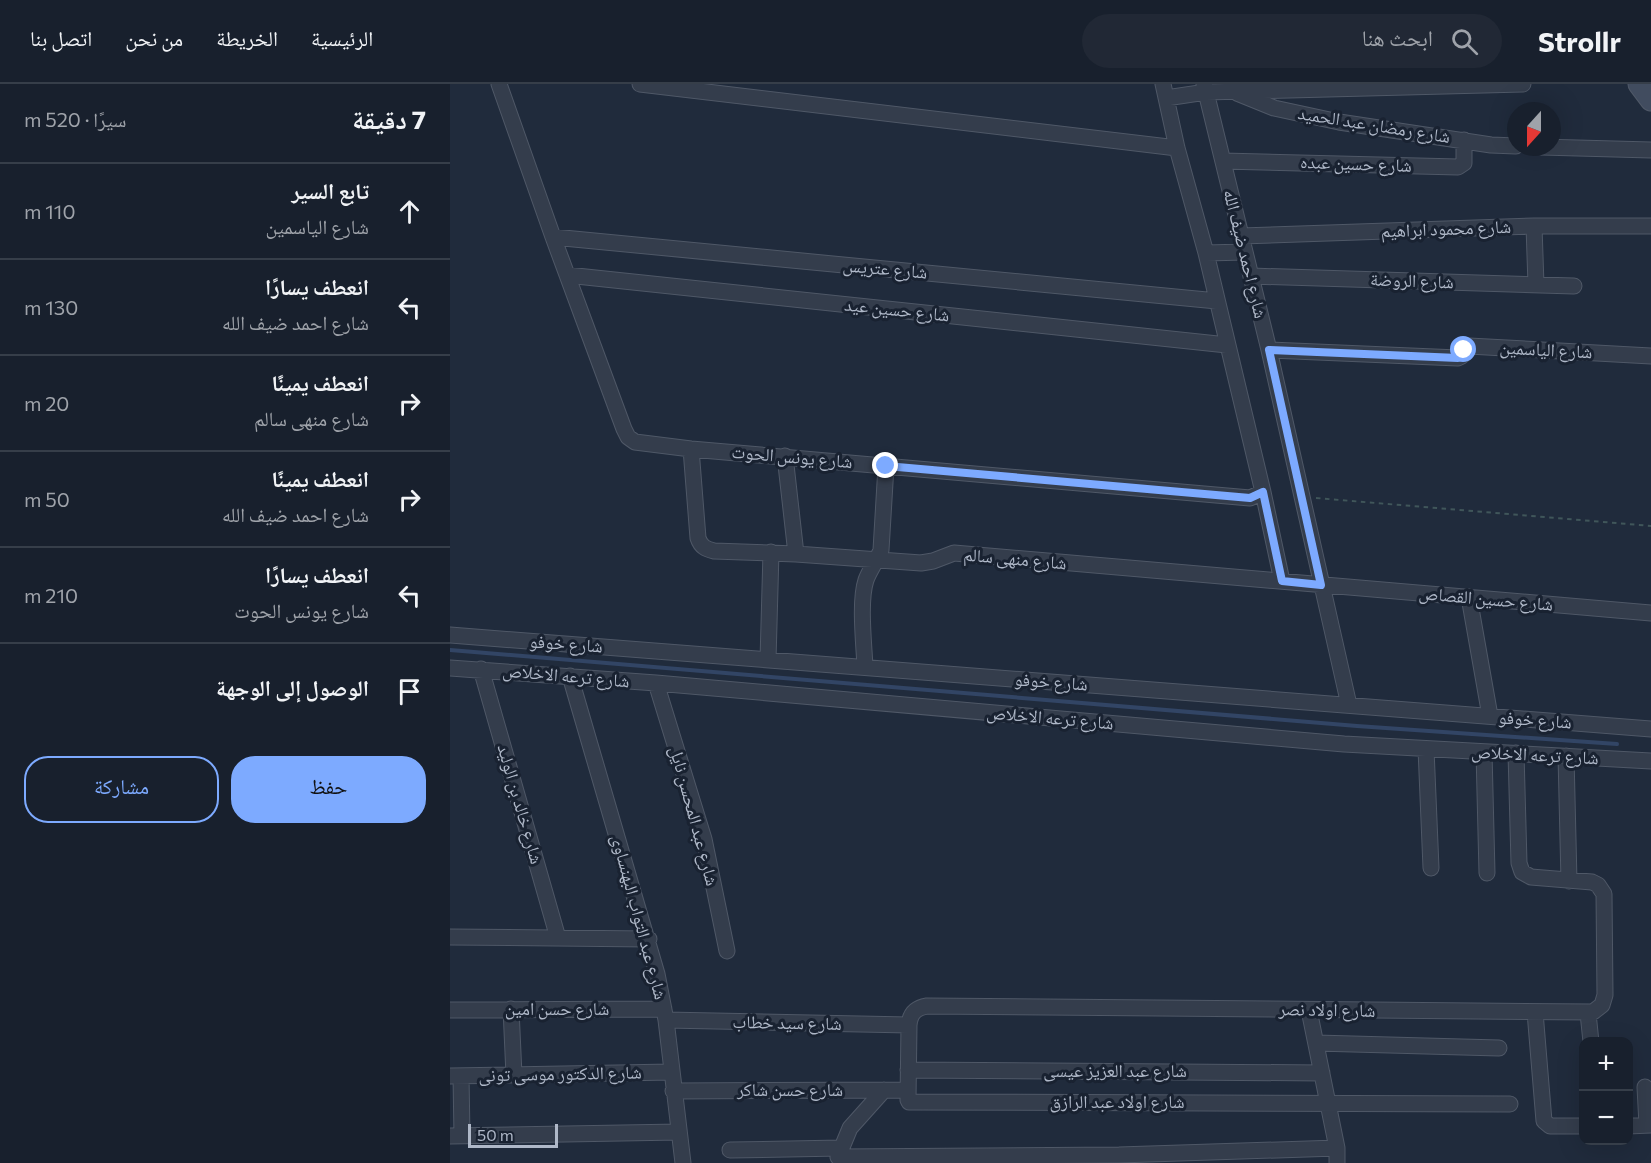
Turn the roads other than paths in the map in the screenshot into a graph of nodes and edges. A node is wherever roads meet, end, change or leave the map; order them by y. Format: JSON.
{"nodes":[{"id":1,"x":499,"y":84,"type":"edge"},
{"id":2,"x":640,"y":84,"type":"edge"},
{"id":3,"x":1523,"y":84,"type":"edge"},
{"id":4,"x":1639,"y":84,"type":"edge"},
{"id":5,"x":1205,"y":88,"type":"edge"},
{"id":6,"x":1164,"y":91,"type":"edge"},
{"id":7,"x":1235,"y":92,"type":"junction"},
{"id":8,"x":1651,"y":100,"type":"edge"},
{"id":9,"x":1464,"y":140,"type":"junction"},
{"id":10,"x":1507,"y":145,"type":"edge"},
{"id":11,"x":1177,"y":148,"type":"junction"},
{"id":12,"x":1561,"y":148,"type":"edge"},
{"id":13,"x":1651,"y":150,"type":"edge"},
{"id":14,"x":1223,"y":160,"type":"junction"},
{"id":15,"x":1534,"y":226,"type":"junction"},
{"id":16,"x":1651,"y":226,"type":"edge"},
{"id":17,"x":1241,"y":236,"type":"junction"},
{"id":18,"x":553,"y":237,"type":"junction"},
{"id":19,"x":1245,"y":252,"type":"junction"},
{"id":20,"x":1206,"y":254,"type":"junction"},
{"id":21,"x":567,"y":275,"type":"junction"},
{"id":22,"x":1251,"y":276,"type":"junction"},
{"id":23,"x":1536,"y":285,"type":"junction"},
{"id":24,"x":1574,"y":286,"type":"dead end"},
{"id":25,"x":1217,"y":301,"type":"junction"},
{"id":26,"x":1227,"y":345,"type":"junction"},
{"id":27,"x":1269,"y":350,"type":"junction"},
{"id":28,"x":1651,"y":356,"type":"edge"},
{"id":29,"x":691,"y":449,"type":"junction"},
{"id":30,"x":785,"y":456,"type":"junction"},
{"id":31,"x":886,"y":466,"type":"junction"},
{"id":32,"x":1263,"y":492,"type":"junction"},
{"id":33,"x":771,"y":552,"type":"junction"},
{"id":34,"x":796,"y":554,"type":"junction"},
{"id":35,"x":878,"y":560,"type":"junction"},
{"id":36,"x":1282,"y":581,"type":"junction"},
{"id":37,"x":1321,"y":585,"type":"junction"},
{"id":38,"x":1469,"y":597,"type":"junction"},
{"id":39,"x":1651,"y":613,"type":"edge"},
{"id":40,"x":450,"y":635,"type":"edge"},
{"id":41,"x":768,"y":660,"type":"junction"},
{"id":42,"x":865,"y":667,"type":"junction"},
{"id":43,"x":450,"y":668,"type":"edge"},
{"id":44,"x":481,"y":669,"type":"junction"},
{"id":45,"x":570,"y":676,"type":"junction"},
{"id":46,"x":656,"y":683,"type":"junction"},
{"id":47,"x":1349,"y":705,"type":"junction"},
{"id":48,"x":1490,"y":716,"type":"junction"},
{"id":49,"x":1651,"y":729,"type":"edge"},
{"id":50,"x":1426,"y":748,"type":"junction"},
{"id":51,"x":1484,"y":752,"type":"junction"},
{"id":52,"x":1516,"y":753,"type":"junction"},
{"id":53,"x":1566,"y":756,"type":"junction"},
{"id":54,"x":1651,"y":761,"type":"edge"},
{"id":55,"x":1431,"y":868,"type":"dead end"},
{"id":56,"x":1487,"y":873,"type":"dead end"},
{"id":57,"x":1569,"y":880,"type":"junction"},
{"id":58,"x":450,"y":937,"type":"edge"},
{"id":59,"x":558,"y":938,"type":"junction"},
{"id":60,"x":649,"y":939,"type":"junction"},
{"id":61,"x":727,"y":951,"type":"dead end"},
{"id":62,"x":450,"y":1010,"type":"edge"},
{"id":63,"x":511,"y":1010,"type":"junction"},
{"id":64,"x":1309,"y":1010,"type":"junction"},
{"id":65,"x":1534,"y":1012,"type":"junction"},
{"id":66,"x":1588,"y":1013,"type":"junction"},
{"id":67,"x":665,"y":1014,"type":"junction"},
{"id":68,"x":909,"y":1025,"type":"junction"},
{"id":69,"x":1591,"y":1037,"type":"edge"},
{"id":70,"x":1316,"y":1042,"type":"junction"},
{"id":71,"x":1499,"y":1048,"type":"dead end"},
{"id":72,"x":908,"y":1070,"type":"junction"},
{"id":73,"x":671,"y":1072,"type":"junction"},
{"id":74,"x":1322,"y":1073,"type":"junction"},
{"id":75,"x":514,"y":1075,"type":"junction"},
{"id":76,"x":456,"y":1076,"type":"edge"},
{"id":77,"x":1645,"y":1087,"type":"dead end"},
{"id":78,"x":884,"y":1090,"type":"junction"},
{"id":79,"x":673,"y":1091,"type":"junction"},
{"id":80,"x":908,"y":1095,"type":"junction"},
{"id":81,"x":1328,"y":1102,"type":"junction"},
{"id":82,"x":1510,"y":1104,"type":"dead end"},
{"id":83,"x":1633,"y":1125,"type":"edge"},
{"id":84,"x":1649,"y":1125,"type":"edge"},
{"id":85,"x":1579,"y":1126,"type":"edge"},
{"id":86,"x":679,"y":1132,"type":"junction"},
{"id":87,"x":456,"y":1136,"type":"edge"},
{"id":88,"x":730,"y":1150,"type":"dead end"},
{"id":89,"x":838,"y":1156,"type":"edge"},
{"id":90,"x":1337,"y":1156,"type":"edge"},
{"id":91,"x":683,"y":1163,"type":"edge"}],
"edges":[{"from":1,"to":18,"type":"street"},
{"from":2,"to":11,"type":"street"},
{"from":3,"to":7,"type":"street"},
{"from":4,"to":8,"type":"main road"},
{"from":5,"to":6,"type":"street"},
{"from":5,"to":7,"type":"street"},
{"from":5,"to":14,"type":"street","name":"شارع احمد ضيف الله"},
{"from":6,"to":11,"type":"street","name":"شارع احمد ضيف الله"},
{"from":7,"to":9,"type":"street","name":"شارع رمضان عبد الحميد"},
{"from":9,"to":10,"type":"street","name":"شارع رمضان عبد الحميد"},
{"from":9,"to":14,"type":"street","name":"شارع حسين عبده"},
{"from":11,"to":20,"type":"street","name":"شارع احمد ضيف الله"},
{"from":12,"to":13,"type":"street"},
{"from":14,"to":17,"type":"street","name":"شارع احمد ضيف الله"},
{"from":15,"to":16,"type":"street","name":"شارع محمود ابراهيم"},
{"from":15,"to":17,"type":"street","name":"شارع محمود ابراهيم"},
{"from":15,"to":23,"type":"street"},
{"from":17,"to":19,"type":"street","name":"شارع احمد ضيف الله"},
{"from":18,"to":21,"type":"street"},
{"from":18,"to":25,"type":"street","name":"شارع عتريس"},
{"from":19,"to":20,"type":"street"},
{"from":19,"to":22,"type":"street","name":"شارع احمد ضيف الله"},
{"from":20,"to":25,"type":"street","name":"شارع احمد ضيف الله"},
{"from":21,"to":26,"type":"street","name":"شارع حسين عيد"},
{"from":21,"to":29,"type":"street","name":"شارع يونس الحوت"},
{"from":22,"to":23,"type":"street","name":"شارع الروضة"},
{"from":22,"to":27,"type":"street","name":"شارع احمد ضيف الله"},
{"from":23,"to":24,"type":"street","name":"شارع الروضة"},
{"from":25,"to":26,"type":"street","name":"شارع احمد ضيف الله"},
{"from":26,"to":32,"type":"street","name":"شارع احمد ضيف الله"},
{"from":27,"to":28,"type":"street","name":"شارع الياسمين"},
{"from":27,"to":37,"type":"street","name":"شارع احمد ضيف الله"},
{"from":29,"to":30,"type":"street","name":"شارع يونس الحوت"},
{"from":29,"to":33,"type":"street","name":"شارع منهى سالم"},
{"from":30,"to":31,"type":"street","name":"شارع يونس الحوت"},
{"from":30,"to":34,"type":"street"},
{"from":31,"to":32,"type":"street","name":"شارع يونس الحوت"},
{"from":31,"to":35,"type":"street"},
{"from":32,"to":36,"type":"street","name":"شارع احمد ضيف الله"},
{"from":33,"to":34,"type":"street","name":"شارع منهى سالم"},
{"from":33,"to":41,"type":"street"},
{"from":34,"to":35,"type":"street","name":"شارع منهى سالم"},
{"from":35,"to":36,"type":"street","name":"شارع منهى سالم"},
{"from":35,"to":42,"type":"street"},
{"from":36,"to":37,"type":"street","name":"شارع منهى سالم"},
{"from":37,"to":38,"type":"street","name":"شارع حسين القصاص"},
{"from":37,"to":47,"type":"street","name":"شارع احمد ضيف الله"},
{"from":38,"to":39,"type":"street","name":"شارع حسين القصاص"},
{"from":38,"to":48,"type":"street"},
{"from":40,"to":41,"type":"street","name":"شارع خوفو"},
{"from":41,"to":42,"type":"street","name":"شارع خوفو"},
{"from":42,"to":47,"type":"street","name":"شارع خوفو"},
{"from":43,"to":44,"type":"street","name":"شارع ترعه الاخلاص"},
{"from":44,"to":45,"type":"street","name":"شارع ترعه الاخلاص"},
{"from":44,"to":59,"type":"street","name":"شارع خالد بن الوليد"},
{"from":45,"to":46,"type":"street","name":"شارع ترعه الاخلاص"},
{"from":45,"to":60,"type":"street","name":"شارع عبد التواب البهنساوى"},
{"from":46,"to":50,"type":"street","name":"شارع ترعه الاخلاص"},
{"from":46,"to":61,"type":"street","name":"شارع عبد المحسن نايل"},
{"from":47,"to":48,"type":"street","name":"شارع خوفو"},
{"from":48,"to":49,"type":"street","name":"شارع خوفو"},
{"from":50,"to":51,"type":"street","name":"شارع ترعه الاخلاص"},
{"from":50,"to":55,"type":"street"},
{"from":51,"to":52,"type":"street","name":"شارع ترعه الاخلاص"},
{"from":51,"to":56,"type":"street"},
{"from":52,"to":53,"type":"street","name":"شارع ترعه الاخلاص"},
{"from":52,"to":57,"type":"street"},
{"from":53,"to":54,"type":"street","name":"شارع ترعه الاخلاص"},
{"from":53,"to":57,"type":"street"},
{"from":57,"to":66,"type":"street"},
{"from":58,"to":59,"type":"street"},
{"from":59,"to":60,"type":"street"},
{"from":60,"to":67,"type":"street","name":"شارع عبد التواب البهنساوى"},
{"from":62,"to":63,"type":"street","name":"شارع حسن امين"},
{"from":63,"to":67,"type":"street","name":"شارع حسن امين"},
{"from":63,"to":75,"type":"street"},
{"from":64,"to":65,"type":"street","name":"شارع اولاد نصر"},
{"from":64,"to":68,"type":"street","name":"شارع اولاد نصر"},
{"from":64,"to":70,"type":"street"},
{"from":65,"to":66,"type":"street","name":"شارع اولاد نصر"},
{"from":65,"to":85,"type":"street"},
{"from":66,"to":69,"type":"street"},
{"from":67,"to":68,"type":"street","name":"شارع سيد خطاب"},
{"from":67,"to":73,"type":"street","name":"شارع عبد التواب البهنساوى"},
{"from":68,"to":72,"type":"street"},
{"from":70,"to":71,"type":"street"},
{"from":70,"to":74,"type":"street"},
{"from":72,"to":74,"type":"street","name":"شارع عبد العزيز عيسى"},
{"from":72,"to":80,"type":"street"},
{"from":73,"to":75,"type":"street","name":"شارع الدكتور موسى تونى"},
{"from":73,"to":79,"type":"street","name":"شارع عبد التواب البهنساوى"},
{"from":74,"to":81,"type":"street"},
{"from":75,"to":76,"type":"street","name":"شارع الدكتور موسى تونى"},
{"from":76,"to":87,"type":"street"},
{"from":77,"to":84,"type":"street"},
{"from":78,"to":79,"type":"street","name":"شارع حسن شاكر"},
{"from":78,"to":80,"type":"street","name":"شارع حسن شاكر"},
{"from":78,"to":89,"type":"street"},
{"from":79,"to":86,"type":"street","name":"شارع عبد التواب البهنساوى"},
{"from":80,"to":81,"type":"street","name":"شارع اولاد عبد الرازق"},
{"from":81,"to":82,"type":"street","name":"شارع اولاد عبد الرازق"},
{"from":81,"to":90,"type":"street"},
{"from":83,"to":84,"type":"street"},
{"from":86,"to":87,"type":"street"},
{"from":86,"to":91,"type":"street","name":"شارع عبد التواب البهنساوى"},
{"from":88,"to":89,"type":"street"},
{"from":89,"to":90,"type":"street"}]}
